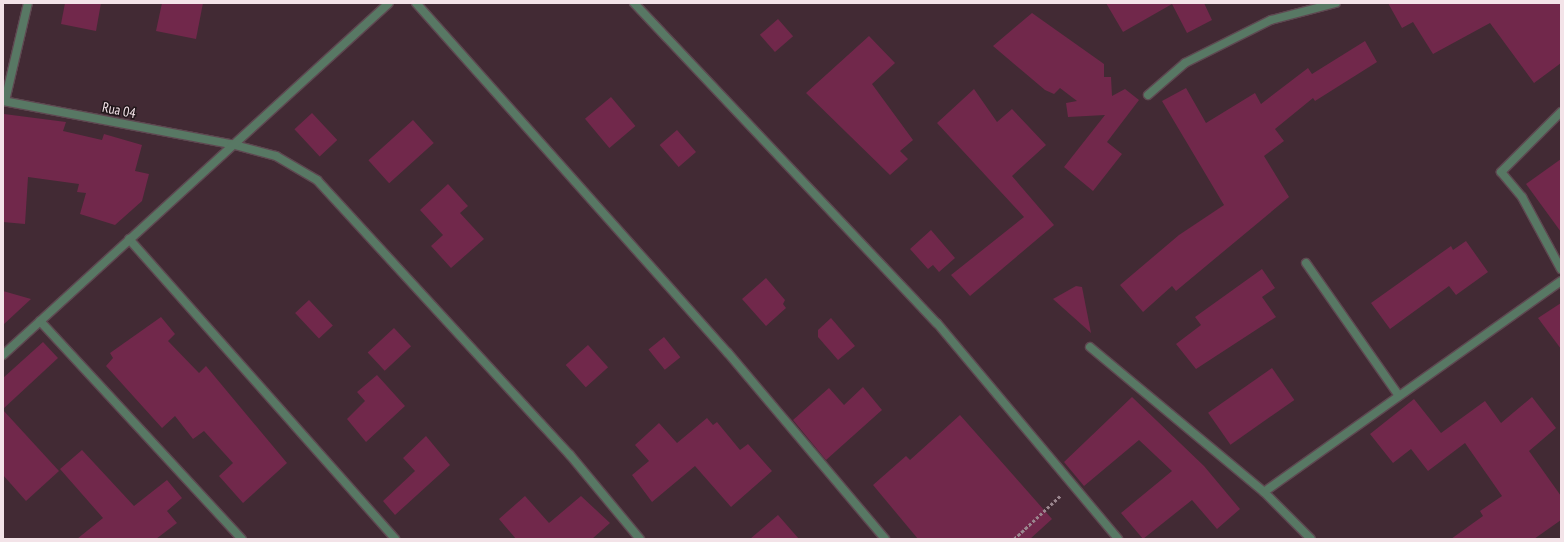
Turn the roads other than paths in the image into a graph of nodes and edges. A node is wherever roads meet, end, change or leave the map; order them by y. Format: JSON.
{"nodes":[{"id":1,"x":28,"y":3,"type":"edge"},
{"id":2,"x":389,"y":3,"type":"edge"},
{"id":3,"x":416,"y":3,"type":"edge"},
{"id":4,"x":634,"y":3,"type":"edge"},
{"id":5,"x":1336,"y":3,"type":"edge"},
{"id":6,"x":1148,"y":95,"type":"dead end"},
{"id":7,"x":4,"y":101,"type":"edge"},
{"id":8,"x":1561,"y":112,"type":"edge"},
{"id":9,"x":231,"y":144,"type":"junction"},
{"id":10,"x":129,"y":239,"type":"junction"},
{"id":11,"x":1306,"y":264,"type":"dead end"},
{"id":12,"x":1561,"y":268,"type":"edge"},
{"id":13,"x":1561,"y":281,"type":"edge"},
{"id":14,"x":40,"y":321,"type":"junction"},
{"id":15,"x":1090,"y":347,"type":"dead end"},
{"id":16,"x":3,"y":355,"type":"edge"},
{"id":17,"x":1399,"y":396,"type":"junction"},
{"id":18,"x":1264,"y":492,"type":"junction"},
{"id":19,"x":242,"y":539,"type":"edge"},
{"id":20,"x":395,"y":539,"type":"edge"},
{"id":21,"x":640,"y":539,"type":"edge"},
{"id":22,"x":885,"y":539,"type":"edge"},
{"id":23,"x":1118,"y":539,"type":"edge"},
{"id":24,"x":1311,"y":539,"type":"edge"}],
"edges":[{"from":1,"to":7,"type":"street"},
{"from":2,"to":9,"type":"street"},
{"from":3,"to":22,"type":"street"},
{"from":4,"to":23,"type":"street"},
{"from":5,"to":6,"type":"street"},
{"from":7,"to":9,"type":"street","name":"Rua 04"},
{"from":8,"to":12,"type":"street"},
{"from":9,"to":10,"type":"street"},
{"from":9,"to":21,"type":"street","name":"Rua 04"},
{"from":10,"to":14,"type":"street"},
{"from":10,"to":20,"type":"street"},
{"from":11,"to":17,"type":"street"},
{"from":13,"to":17,"type":"street"},
{"from":14,"to":16,"type":"street"},
{"from":14,"to":19,"type":"street"},
{"from":15,"to":18,"type":"street"},
{"from":17,"to":18,"type":"street"},
{"from":18,"to":24,"type":"street"}]}
